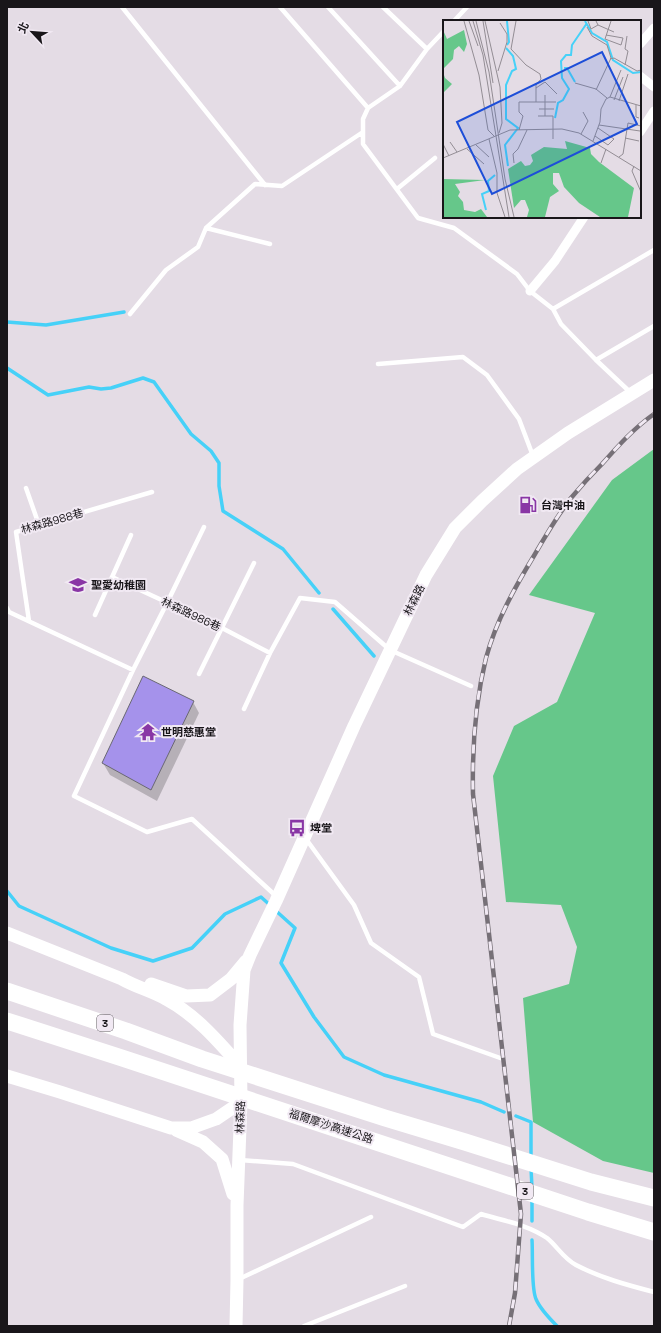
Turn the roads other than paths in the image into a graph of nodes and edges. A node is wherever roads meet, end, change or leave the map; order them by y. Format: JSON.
{"nodes":[{"id":1,"x":122,"y":7,"type":"edge"},
{"id":2,"x":280,"y":7,"type":"edge"},
{"id":3,"x":328,"y":7,"type":"edge"},
{"id":4,"x":383,"y":7,"type":"edge"},
{"id":5,"x":467,"y":7,"type":"edge"},
{"id":6,"x":455,"y":20,"type":"edge"},
{"id":7,"x":654,"y":28,"type":"edge"},
{"id":8,"x":443,"y":32,"type":"edge"},
{"id":9,"x":641,"y":43,"type":"edge"},
{"id":10,"x":427,"y":50,"type":"junction"},
{"id":11,"x":641,"y":77,"type":"edge"},
{"id":12,"x":400,"y":86,"type":"junction"},
{"id":13,"x":654,"y":87,"type":"edge"},
{"id":14,"x":368,"y":108,"type":"junction"},
{"id":15,"x":654,"y":111,"type":"edge"},
{"id":16,"x":641,"y":130,"type":"edge"},
{"id":17,"x":363,"y":132,"type":"junction"},
{"id":18,"x":435,"y":158,"type":"dead end"},
{"id":19,"x":265,"y":185,"type":"junction"},
{"id":20,"x":396,"y":189,"type":"junction"},
{"id":21,"x":583,"y":218,"type":"edge"},
{"id":22,"x":206,"y":228,"type":"junction"},
{"id":23,"x":270,"y":244,"type":"dead end"},
{"id":24,"x":654,"y":250,"type":"edge"},
{"id":25,"x":530,"y":291,"type":"junction"},
{"id":26,"x":553,"y":309,"type":"junction"},
{"id":27,"x":130,"y":314,"type":"dead end"},
{"id":28,"x":654,"y":326,"type":"edge"},
{"id":29,"x":596,"y":360,"type":"junction"},
{"id":30,"x":378,"y":364,"type":"dead end"},
{"id":31,"x":654,"y":380,"type":"edge"},
{"id":32,"x":632,"y":393,"type":"junction"},
{"id":33,"x":534,"y":457,"type":"junction"},
{"id":34,"x":26,"y":488,"type":"dead end"},
{"id":35,"x":152,"y":492,"type":"dead end"},
{"id":36,"x":39,"y":525,"type":"junction"},
{"id":37,"x":204,"y":527,"type":"dead end"},
{"id":38,"x":132,"y":535,"type":"dead end"},
{"id":39,"x":254,"y":563,"type":"dead end"},
{"id":40,"x":112,"y":577,"type":"junction"},
{"id":41,"x":167,"y":603,"type":"junction"},
{"id":42,"x":7,"y":608,"type":"edge"},
{"id":43,"x":94,"y":614,"type":"dead end"},
{"id":44,"x":29,"y":622,"type":"junction"},
{"id":45,"x":222,"y":628,"type":"junction"},
{"id":46,"x":390,"y":650,"type":"junction"},
{"id":47,"x":270,"y":653,"type":"junction"},
{"id":48,"x":133,"y":670,"type":"junction"},
{"id":49,"x":199,"y":674,"type":"dead end"},
{"id":50,"x":471,"y":686,"type":"dead end"},
{"id":51,"x":244,"y":709,"type":"dead end"},
{"id":52,"x":304,"y":837,"type":"junction"},
{"id":53,"x":277,"y":899,"type":"junction"},
{"id":54,"x":7,"y":933,"type":"edge"},
{"id":55,"x":250,"y":955,"type":"junction"},
{"id":56,"x":122,"y":979,"type":"junction"},
{"id":57,"x":7,"y":981,"type":"edge"},
{"id":58,"x":7,"y":991,"type":"edge"},
{"id":59,"x":7,"y":1021,"type":"edge"},
{"id":60,"x":126,"y":1031,"type":"junction"},
{"id":61,"x":503,"y":1059,"type":"dead end"},
{"id":62,"x":241,"y":1066,"type":"junction"},
{"id":63,"x":7,"y":1076,"type":"edge"},
{"id":64,"x":241,"y":1102,"type":"junction"},
{"id":65,"x":171,"y":1128,"type":"junction"},
{"id":66,"x":238,"y":1160,"type":"junction"},
{"id":67,"x":654,"y":1198,"type":"edge"},
{"id":68,"x":237,"y":1205,"type":"junction"},
{"id":69,"x":371,"y":1217,"type":"dead end"},
{"id":70,"x":654,"y":1232,"type":"edge"},
{"id":71,"x":237,"y":1280,"type":"junction"},
{"id":72,"x":405,"y":1286,"type":"dead end"},
{"id":73,"x":654,"y":1292,"type":"edge"},
{"id":74,"x":236,"y":1326,"type":"edge"},
{"id":75,"x":304,"y":1326,"type":"edge"}],
"edges":[{"from":1,"to":19,"type":"lane"},
{"from":2,"to":14,"type":"lane"},
{"from":3,"to":12,"type":"lane"},
{"from":4,"to":10,"type":"lane"},
{"from":5,"to":6,"type":"lane"},
{"from":7,"to":9,"type":"street"},
{"from":8,"to":10,"type":"lane"},
{"from":10,"to":12,"type":"lane"},
{"from":11,"to":13,"type":"street"},
{"from":12,"to":14,"type":"lane"},
{"from":14,"to":17,"type":"lane"},
{"from":15,"to":16,"type":"street"},
{"from":17,"to":19,"type":"lane"},
{"from":17,"to":20,"type":"lane"},
{"from":18,"to":20,"type":"lane"},
{"from":19,"to":22,"type":"lane"},
{"from":20,"to":25,"type":"lane"},
{"from":21,"to":25,"type":"street"},
{"from":22,"to":23,"type":"lane"},
{"from":22,"to":27,"type":"lane"},
{"from":24,"to":26,"type":"lane"},
{"from":25,"to":26,"type":"lane"},
{"from":26,"to":29,"type":"lane"},
{"from":28,"to":29,"type":"lane"},
{"from":29,"to":32,"type":"lane"},
{"from":30,"to":33,"type":"lane"},
{"from":31,"to":32,"type":"main road","name":"林森路"},
{"from":32,"to":33,"type":"main road","name":"林森路"},
{"from":33,"to":46,"type":"main road","name":"林森路"},
{"from":34,"to":36,"type":"lane"},
{"from":35,"to":36,"type":"lane","name":"林森路988巷"},
{"from":36,"to":44,"type":"lane","name":"林森路988巷"},
{"from":37,"to":41,"type":"lane"},
{"from":38,"to":40,"type":"lane"},
{"from":39,"to":45,"type":"lane"},
{"from":40,"to":41,"type":"lane","name":"林森路986巷"},
{"from":40,"to":43,"type":"lane"},
{"from":41,"to":45,"type":"lane","name":"林森路986巷"},
{"from":41,"to":48,"type":"lane"},
{"from":42,"to":44,"type":"lane"},
{"from":44,"to":48,"type":"lane"},
{"from":45,"to":47,"type":"lane","name":"林森路986巷"},
{"from":45,"to":49,"type":"lane"},
{"from":46,"to":47,"type":"lane"},
{"from":46,"to":50,"type":"lane"},
{"from":46,"to":52,"type":"main road","name":"林森路"},
{"from":47,"to":51,"type":"lane"},
{"from":48,"to":53,"type":"lane"},
{"from":52,"to":53,"type":"main road","name":"林森路"},
{"from":52,"to":61,"type":"lane"},
{"from":53,"to":55,"type":"main road","name":"林森路"},
{"from":54,"to":56,"type":"main road"},
{"from":55,"to":56,"type":"main road"},
{"from":55,"to":62,"type":"main road","name":"林森路"},
{"from":56,"to":62,"type":"main road"},
{"from":57,"to":60,"type":"highway"},
{"from":58,"to":60,"type":"highway","number":"3"},
{"from":59,"to":70,"type":"highway","name":"福爾摩沙高速公路","number":"3"},
{"from":60,"to":67,"type":"highway","number":"3"},
{"from":62,"to":64,"type":"main road","name":"林森路"},
{"from":63,"to":65,"type":"main road"},
{"from":64,"to":65,"type":"main road"},
{"from":64,"to":66,"type":"main road","name":"林森路"},
{"from":65,"to":68,"type":"main road"},
{"from":66,"to":68,"type":"main road","name":"林森路"},
{"from":66,"to":73,"type":"lane"},
{"from":68,"to":71,"type":"main road","name":"林森路"},
{"from":69,"to":71,"type":"lane"},
{"from":71,"to":74,"type":"main road","name":"林森路"},
{"from":72,"to":75,"type":"lane"}]}
